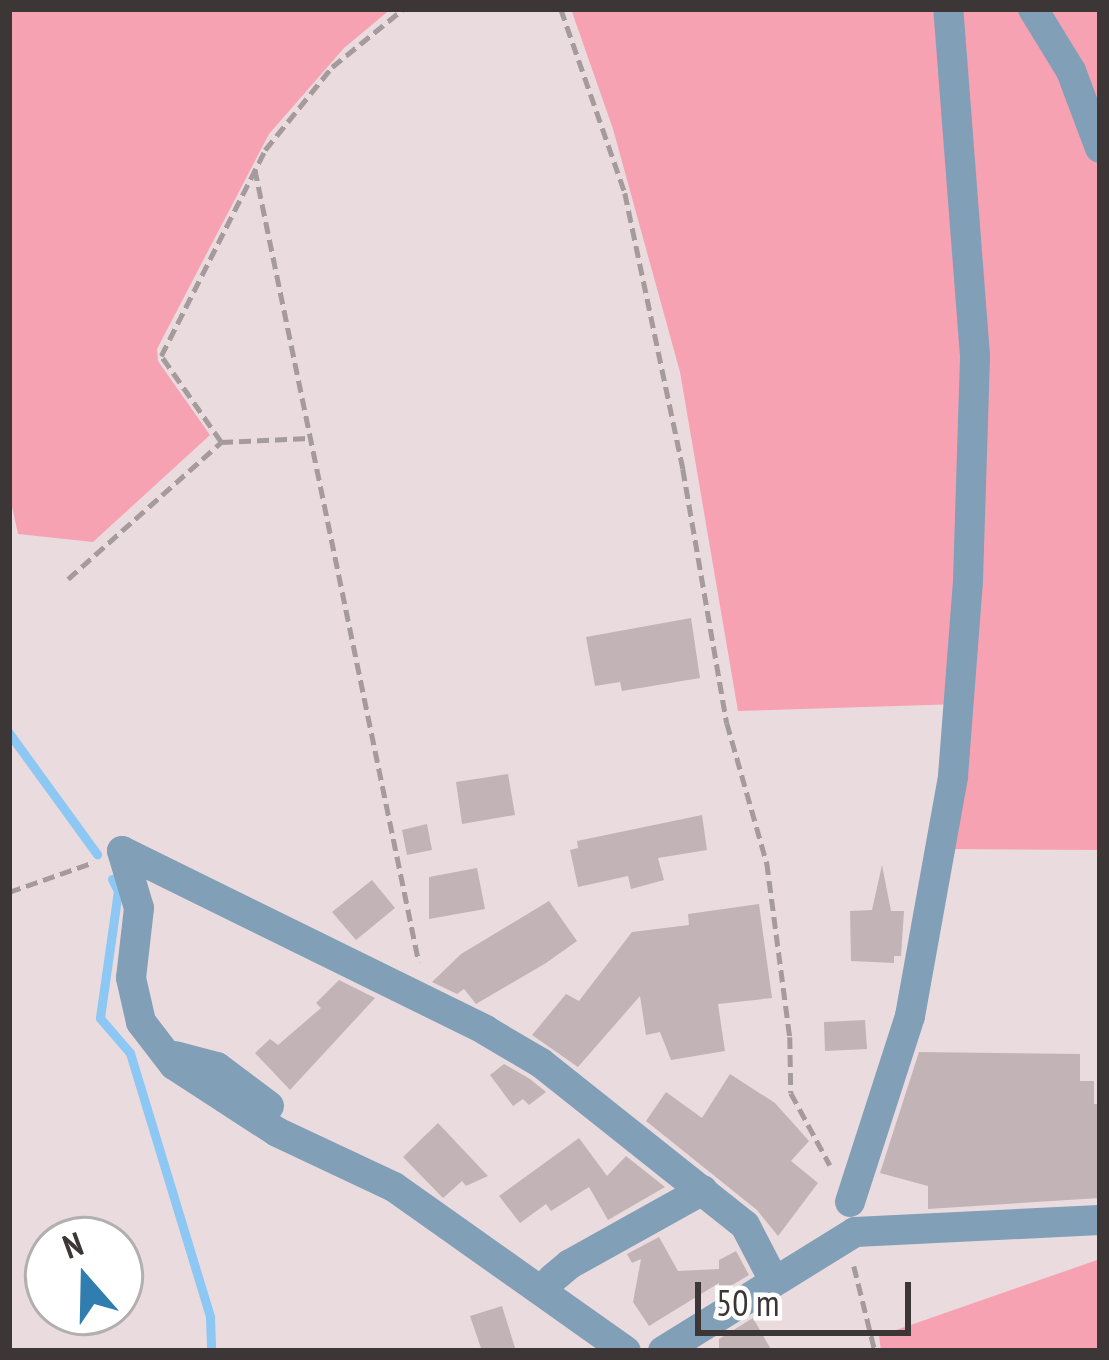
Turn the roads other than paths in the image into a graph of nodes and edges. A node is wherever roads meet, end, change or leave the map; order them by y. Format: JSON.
{"nodes":[{"id":1,"x":948,"y":9,"type":"edge"},
{"id":2,"x":1033,"y":9,"type":"edge"},
{"id":3,"x":1100,"y":148,"type":"edge"},
{"id":4,"x":163,"y":1053,"type":"junction"},
{"id":5,"x":704,"y":1190,"type":"junction"},
{"id":6,"x":850,"y":1202,"type":"road end"},
{"id":7,"x":1100,"y":1220,"type":"edge"},
{"id":8,"x":552,"y":1279,"type":"junction"},
{"id":9,"x":774,"y":1281,"type":"junction"},
{"id":10,"x":622,"y":1347,"type":"edge"},
{"id":11,"x":663,"y":1351,"type":"edge"}],
"edges":[{"from":1,"to":6,"type":"street"},
{"from":2,"to":3,"type":"street"},
{"from":4,"to":5,"type":"street"},
{"from":4,"to":8,"type":"street"},
{"from":4,"to":10,"type":"street"},
{"from":5,"to":8,"type":"street"},
{"from":5,"to":9,"type":"street"},
{"from":7,"to":9,"type":"street"},
{"from":8,"to":10,"type":"street"},
{"from":9,"to":11,"type":"street"}]}
